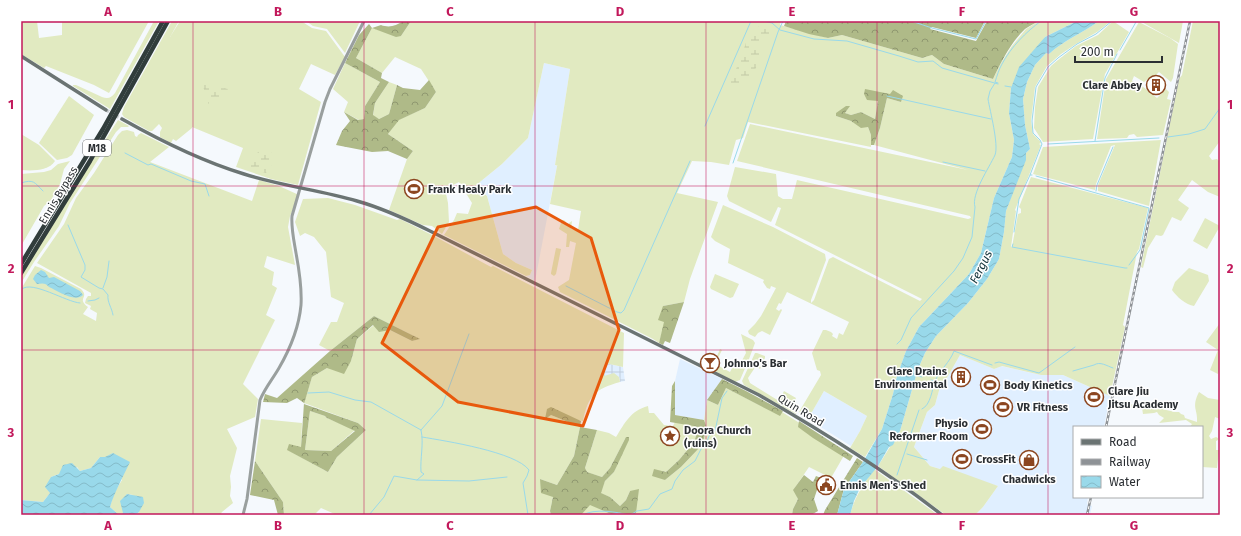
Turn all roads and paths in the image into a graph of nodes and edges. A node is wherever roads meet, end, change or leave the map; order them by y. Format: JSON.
{"nodes":[{"id":1,"x":163,"y":21,"type":"edge"},
{"id":2,"x":168,"y":21,"type":"edge"},
{"id":3,"x":364,"y":21,"type":"edge"},
{"id":4,"x":21,"y":56,"type":"edge"},
{"id":5,"x":106,"y":110,"type":"tunnel mouth"},
{"id":6,"x":122,"y":119,"type":"tunnel mouth"},
{"id":7,"x":301,"y":188,"type":"junction"},
{"id":8,"x":21,"y":264,"type":"edge"},
{"id":9,"x":21,"y":273,"type":"edge"},
{"id":10,"x":243,"y":515,"type":"edge"},
{"id":11,"x":942,"y":515,"type":"edge"}],
"edges":[{"from":1,"to":8,"type":"highway","name":"Ennis Bypass","number":"M18"},
{"from":2,"to":9,"type":"highway","name":"Ennis Bypass","number":"M18"},
{"from":3,"to":7,"type":"street"},
{"from":4,"to":5,"type":"main road"},
{"from":6,"to":7,"type":"main road","name":"Quin Road"},
{"from":7,"to":10,"type":"street"},
{"from":7,"to":11,"type":"main road","name":"Quin Road"}]}
